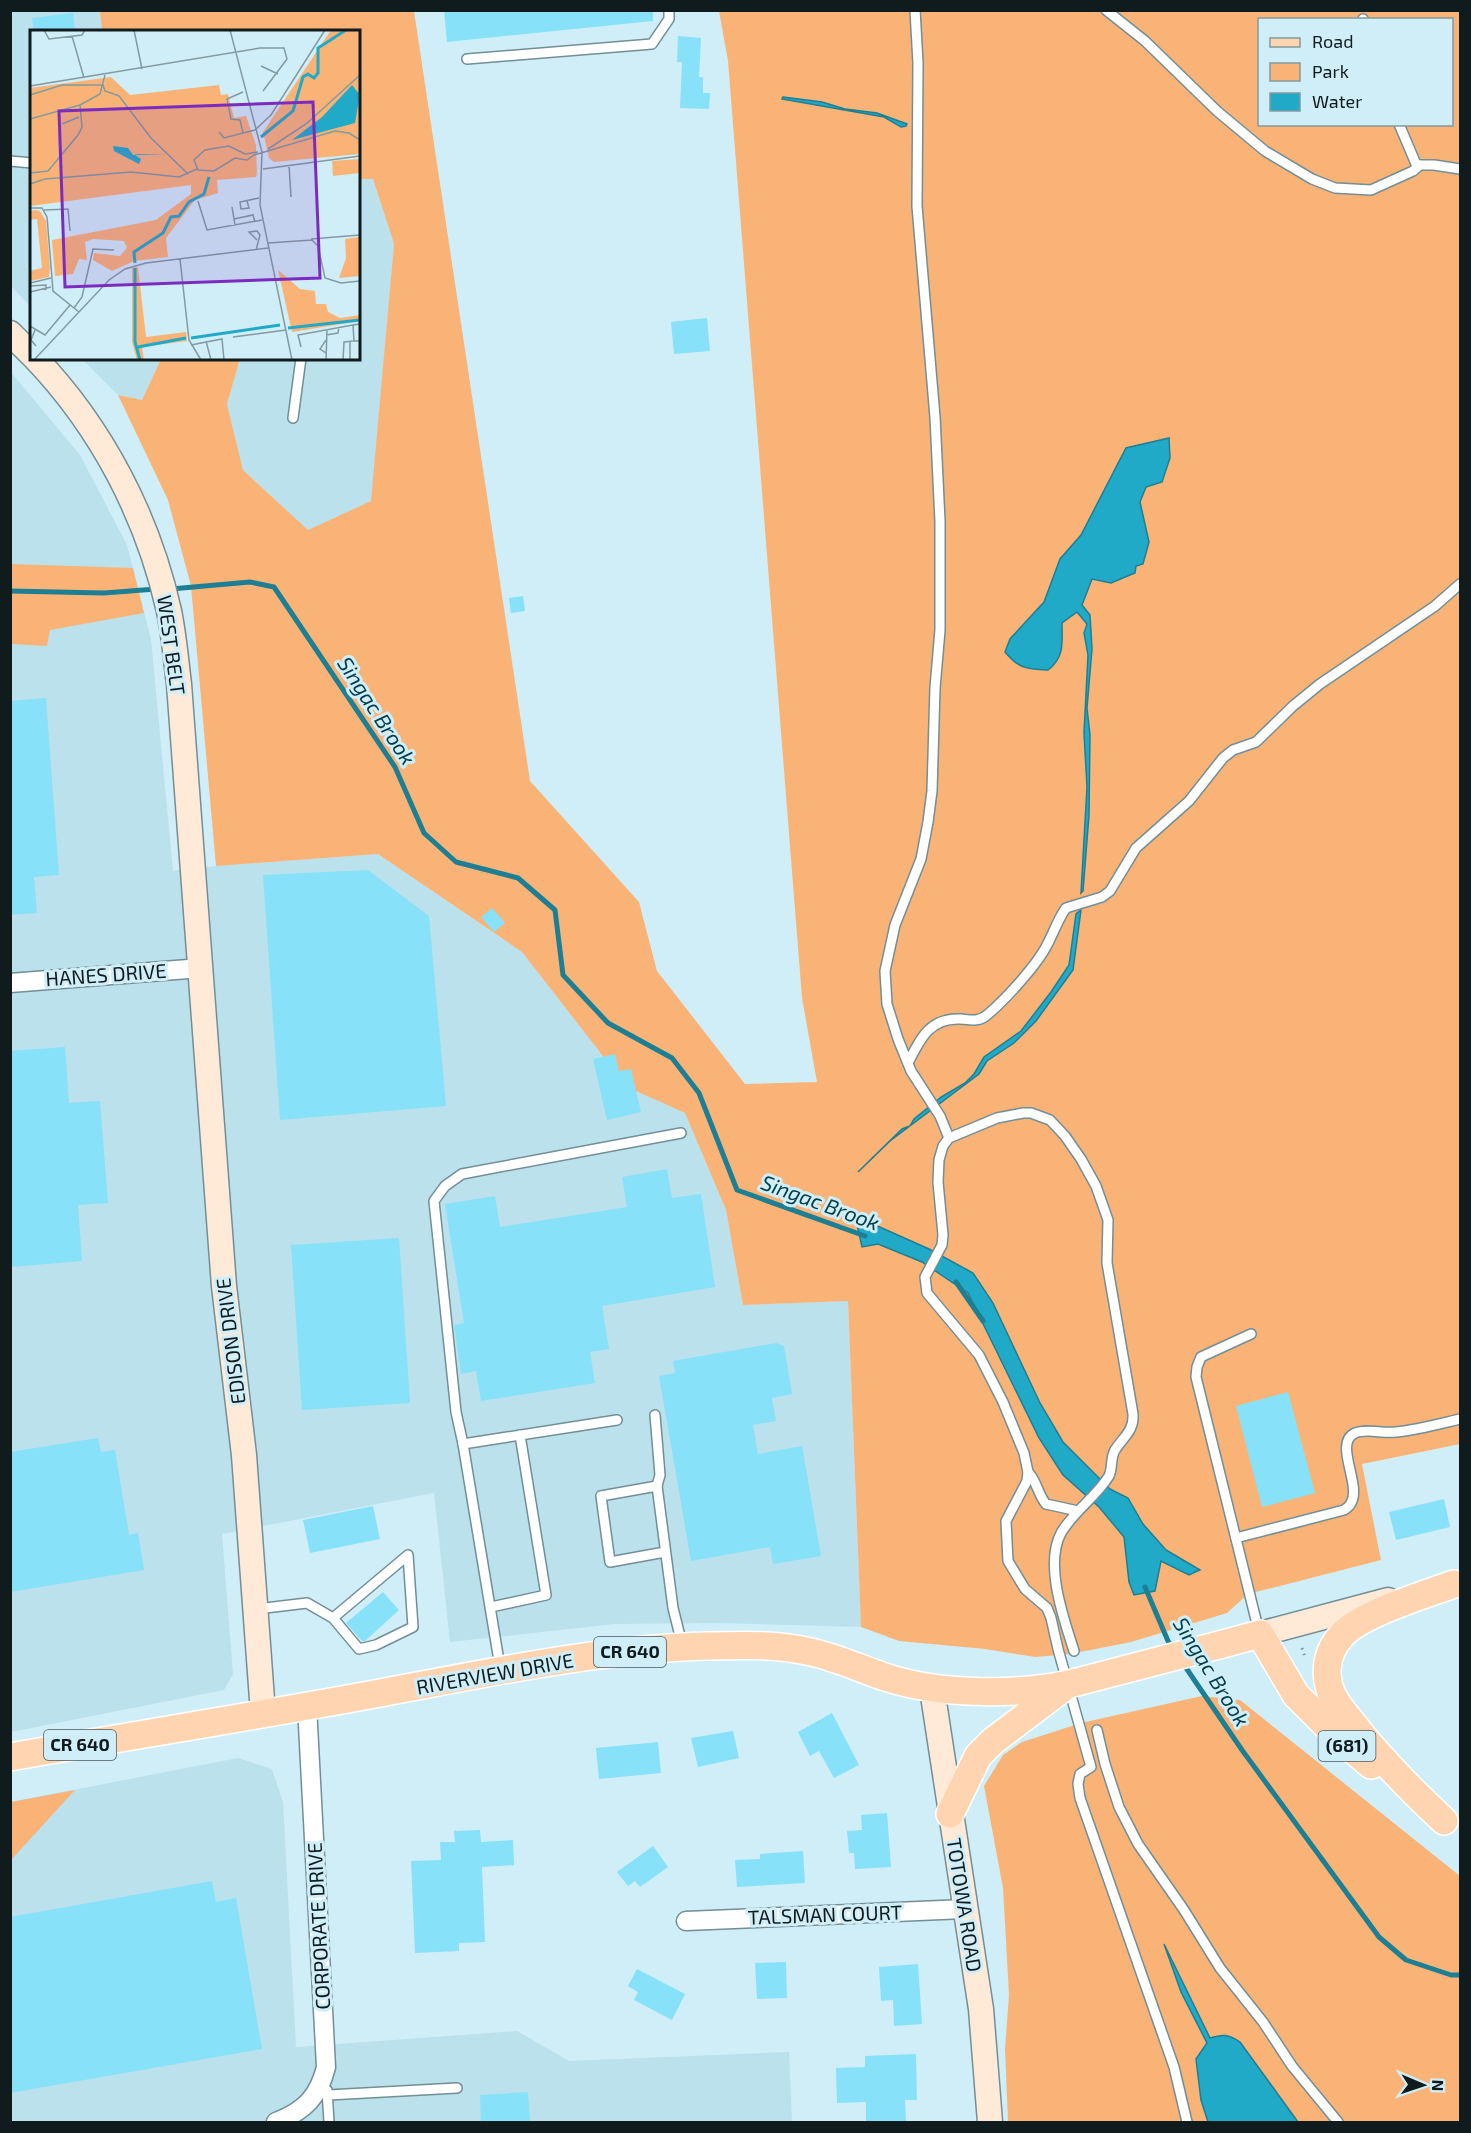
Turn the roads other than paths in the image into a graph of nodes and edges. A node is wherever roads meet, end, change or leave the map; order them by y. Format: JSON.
{"nodes":[{"id":1,"x":669,"y":10,"type":"edge"},
{"id":2,"x":915,"y":10,"type":"edge"},
{"id":3,"x":1106,"y":10,"type":"edge"},
{"id":4,"x":467,"y":59,"type":"dead end"},
{"id":5,"x":1400,"y":126,"type":"edge"},
{"id":6,"x":10,"y":160,"type":"edge"},
{"id":7,"x":30,"y":164,"type":"edge"},
{"id":8,"x":1420,"y":165,"type":"junction"},
{"id":9,"x":1461,"y":169,"type":"edge"},
{"id":10,"x":10,"y":333,"type":"edge"},
{"id":11,"x":30,"y":353,"type":"edge"},
{"id":12,"x":37,"y":360,"type":"edge"},
{"id":13,"x":301,"y":360,"type":"edge"},
{"id":14,"x":293,"y":418,"type":"dead end"},
{"id":15,"x":1461,"y":584,"type":"edge"},
{"id":16,"x":201,"y":968,"type":"junction"},
{"id":17,"x":10,"y":983,"type":"edge"},
{"id":18,"x":908,"y":1063,"type":"junction"},
{"id":19,"x":681,"y":1133,"type":"dead end"},
{"id":20,"x":949,"y":1138,"type":"junction"},
{"id":21,"x":1251,"y":1334,"type":"dead end"},
{"id":22,"x":655,"y":1415,"type":"dead end"},
{"id":23,"x":1461,"y":1419,"type":"edge"},
{"id":24,"x":617,"y":1420,"type":"dead end"},
{"id":25,"x":520,"y":1435,"type":"junction"},
{"id":26,"x":463,"y":1444,"type":"junction"},
{"id":27,"x":1028,"y":1472,"type":"junction"},
{"id":28,"x":657,"y":1486,"type":"junction"},
{"id":29,"x":1081,"y":1508,"type":"junction"},
{"id":30,"x":1236,"y":1538,"type":"junction"},
{"id":31,"x":665,"y":1552,"type":"junction"},
{"id":32,"x":1457,"y":1583,"type":"edge"},
{"id":33,"x":491,"y":1607,"type":"junction"},
{"id":34,"x":1047,"y":1608,"type":"junction"},
{"id":35,"x":255,"y":1609,"type":"junction"},
{"id":36,"x":1061,"y":1609,"type":"junction"},
{"id":37,"x":333,"y":1618,"type":"junction"},
{"id":38,"x":1260,"y":1634,"type":"junction"},
{"id":39,"x":683,"y":1647,"type":"junction"},
{"id":40,"x":1074,"y":1650,"type":"dead end"},
{"id":41,"x":501,"y":1672,"type":"junction"},
{"id":42,"x":1072,"y":1683,"type":"junction"},
{"id":43,"x":932,"y":1689,"type":"junction"},
{"id":44,"x":307,"y":1706,"type":"junction"},
{"id":45,"x":263,"y":1713,"type":"junction"},
{"id":46,"x":1097,"y":1730,"type":"dead end"},
{"id":47,"x":10,"y":1757,"type":"edge"},
{"id":48,"x":1105,"y":1764,"type":"junction"},
{"id":49,"x":1091,"y":1767,"type":"junction"},
{"id":50,"x":950,"y":1814,"type":"junction"},
{"id":51,"x":1452,"y":1827,"type":"edge"},
{"id":52,"x":965,"y":1909,"type":"junction"},
{"id":53,"x":686,"y":1921,"type":"dead end"},
{"id":54,"x":326,"y":2067,"type":"junction"},
{"id":55,"x":457,"y":2088,"type":"dead end"},
{"id":56,"x":328,"y":2095,"type":"junction"},
{"id":57,"x":276,"y":2122,"type":"edge"},
{"id":58,"x":329,"y":2122,"type":"edge"},
{"id":59,"x":990,"y":2122,"type":"edge"},
{"id":60,"x":1187,"y":2122,"type":"edge"},
{"id":61,"x":1338,"y":2122,"type":"edge"}],
"edges":[{"from":1,"to":4,"type":"lane"},
{"from":2,"to":18,"type":"lane"},
{"from":3,"to":8,"type":"lane"},
{"from":5,"to":8,"type":"lane"},
{"from":6,"to":7,"type":"lane"},
{"from":8,"to":9,"type":"lane"},
{"from":10,"to":11,"type":"main road"},
{"from":12,"to":16,"type":"main road","name":"WEST BELT"},
{"from":13,"to":14,"type":"lane"},
{"from":15,"to":18,"type":"lane"},
{"from":16,"to":17,"type":"street","name":"HANES DRIVE"},
{"from":16,"to":35,"type":"main road","name":"EDISON DRIVE"},
{"from":18,"to":20,"type":"lane"},
{"from":19,"to":26,"type":"lane"},
{"from":20,"to":27,"type":"lane"},
{"from":20,"to":29,"type":"lane"},
{"from":21,"to":30,"type":"lane"},
{"from":22,"to":28,"type":"lane"},
{"from":23,"to":30,"type":"lane"},
{"from":24,"to":25,"type":"lane"},
{"from":25,"to":26,"type":"lane"},
{"from":25,"to":33,"type":"lane"},
{"from":26,"to":33,"type":"lane"},
{"from":27,"to":29,"type":"lane"},
{"from":27,"to":34,"type":"lane"},
{"from":28,"to":31,"type":"lane"},
{"from":28,"to":31,"type":"lane"},
{"from":29,"to":36,"type":"lane"},
{"from":30,"to":38,"type":"lane"},
{"from":31,"to":39,"type":"lane"},
{"from":32,"to":38,"type":"main road"},
{"from":32,"to":51,"type":"main road"},
{"from":33,"to":41,"type":"lane"},
{"from":34,"to":36,"type":"lane"},
{"from":34,"to":42,"type":"lane"},
{"from":35,"to":37,"type":"lane"},
{"from":35,"to":45,"type":"main road","name":"EDISON DRIVE"},
{"from":36,"to":40,"type":"lane"},
{"from":37,"to":37,"type":"lane"},
{"from":38,"to":42,"type":"main road","name":"RIVERVIEW DRIVE","number":"CR 640","bridge":true},
{"from":38,"to":51,"type":"main road","number":"(681)"},
{"from":39,"to":41,"type":"main road","name":"RIVERVIEW DRIVE","number":"CR 640"},
{"from":39,"to":43,"type":"main road","name":"RIVERVIEW DRIVE","number":"CR 640"},
{"from":41,"to":44,"type":"main road","name":"RIVERVIEW DRIVE","number":"CR 640"},
{"from":42,"to":43,"type":"main road","name":"RIVERVIEW DRIVE","number":"CR 640"},
{"from":42,"to":49,"type":"lane"},
{"from":42,"to":50,"type":"main road"},
{"from":43,"to":50,"type":"main road","name":"TOTOWA ROAD"},
{"from":44,"to":45,"type":"main road","name":"RIVERVIEW DRIVE","number":"CR 640"},
{"from":44,"to":54,"type":"street","name":"CORPORATE DRIVE"},
{"from":45,"to":47,"type":"main road","name":"RIVERVIEW DRIVE","number":"CR 640"},
{"from":46,"to":48,"type":"lane"},
{"from":48,"to":49,"type":"lane"},
{"from":48,"to":61,"type":"lane"},
{"from":49,"to":60,"type":"lane"},
{"from":50,"to":52,"type":"main road","name":"TOTOWA ROAD"},
{"from":52,"to":53,"type":"street","name":"TALSMAN COURT"},
{"from":52,"to":59,"type":"main road","name":"TOTOWA ROAD"},
{"from":54,"to":56,"type":"lane"},
{"from":54,"to":57,"type":"street","name":"CORPORATE DRIVE"},
{"from":55,"to":56,"type":"lane"},
{"from":56,"to":58,"type":"lane"}]}
